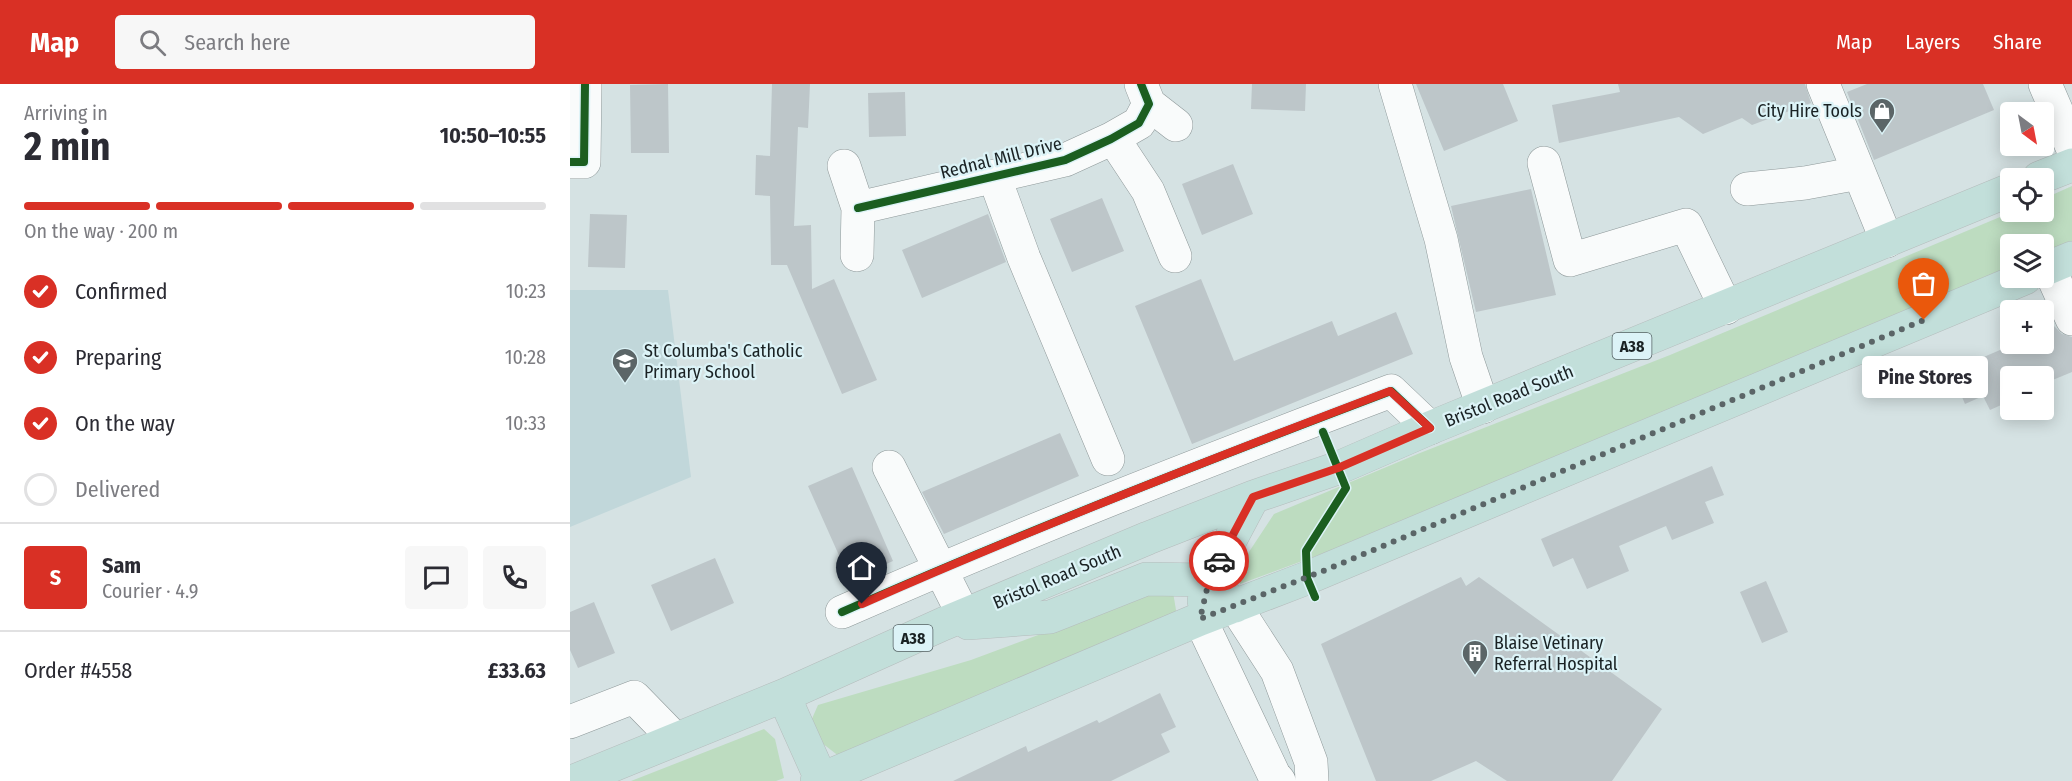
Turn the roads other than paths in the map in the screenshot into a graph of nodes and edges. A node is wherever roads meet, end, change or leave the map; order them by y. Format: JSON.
{"nodes":[{"id":1,"x":585,"y":84,"type":"edge"},
{"id":2,"x":1395,"y":84,"type":"edge"},
{"id":3,"x":1823,"y":84,"type":"edge"},
{"id":4,"x":2045,"y":84,"type":"edge"},
{"id":5,"x":1145,"y":94,"type":"edge"},
{"id":6,"x":1176,"y":125,"type":"dead end"},
{"id":7,"x":1113,"y":138,"type":"junction"},
{"id":8,"x":2072,"y":147,"type":"edge"},
{"id":9,"x":570,"y":162,"type":"edge"},
{"id":10,"x":1544,"y":162,"type":"dead end"},
{"id":11,"x":2072,"y":165,"type":"edge"},
{"id":12,"x":844,"y":166,"type":"dead end"},
{"id":13,"x":2054,"y":172,"type":"edge"},
{"id":14,"x":1859,"y":173,"type":"junction"},
{"id":15,"x":994,"y":176,"type":"junction"},
{"id":16,"x":1747,"y":189,"type":"dead end"},
{"id":17,"x":2000,"y":194,"type":"edge"},
{"id":18,"x":858,"y":208,"type":"junction"},
{"id":19,"x":1887,"y":242,"type":"junction"},
{"id":20,"x":857,"y":255,"type":"dead end"},
{"id":21,"x":1175,"y":256,"type":"dead end"},
{"id":22,"x":2054,"y":282,"type":"edge"},
{"id":23,"x":2000,"y":288,"type":"edge"},
{"id":24,"x":1726,"y":308,"type":"junction"},
{"id":25,"x":2071,"y":316,"type":"edge"},
{"id":26,"x":1483,"y":407,"type":"junction"},
{"id":27,"x":1430,"y":428,"type":"junction"},
{"id":28,"x":1108,"y":459,"type":"dead end"},
{"id":29,"x":889,"y":467,"type":"dead end"},
{"id":30,"x":1253,"y":497,"type":"junction"},
{"id":31,"x":939,"y":569,"type":"junction"},
{"id":32,"x":1209,"y":580,"type":"junction"},
{"id":33,"x":1235,"y":606,"type":"junction"},
{"id":34,"x":842,"y":612,"type":"dead end"},
{"id":35,"x":1200,"y":619,"type":"junction"},
{"id":36,"x":953,"y":620,"type":"junction"},
{"id":37,"x":785,"y":695,"type":"junction"},
{"id":38,"x":570,"y":722,"type":"edge"},
{"id":39,"x":675,"y":740,"type":"junction"},
{"id":40,"x":819,"y":780,"type":"edge"},
{"id":41,"x":574,"y":781,"type":"edge"},
{"id":42,"x":1279,"y":781,"type":"edge"},
{"id":43,"x":1312,"y":781,"type":"edge"}],
"edges":[{"from":1,"to":9,"type":"street"},
{"from":2,"to":26,"type":"street"},
{"from":3,"to":14,"type":"street"},
{"from":4,"to":8,"type":"street"},
{"from":5,"to":6,"type":"street"},
{"from":5,"to":7,"type":"street","name":"Rednal Mill Drive"},
{"from":7,"to":15,"type":"street","name":"Rednal Mill Drive"},
{"from":7,"to":21,"type":"street"},
{"from":10,"to":24,"type":"street"},
{"from":11,"to":13,"type":"highway"},
{"from":12,"to":18,"type":"street"},
{"from":14,"to":16,"type":"street"},
{"from":14,"to":19,"type":"street"},
{"from":15,"to":18,"type":"street","name":"Rednal Mill Drive"},
{"from":15,"to":28,"type":"street"},
{"from":17,"to":19,"type":"highway","name":"Bristol Road South","number":"A38"},
{"from":18,"to":20,"type":"street"},
{"from":19,"to":24,"type":"highway","name":"Bristol Road South","number":"A38"},
{"from":22,"to":25,"type":"street"},
{"from":23,"to":33,"type":"highway"},
{"from":24,"to":26,"type":"highway","name":"Bristol Road South","number":"A38"},
{"from":26,"to":27,"type":"highway","name":"Bristol Road South","number":"A38"},
{"from":27,"to":30,"type":"highway","name":"Bristol Road South","number":"A38"},
{"from":27,"to":31,"type":"street"},
{"from":29,"to":31,"type":"street"},
{"from":30,"to":32,"type":"highway"},
{"from":30,"to":36,"type":"highway","name":"Bristol Road South","number":"A38"},
{"from":31,"to":34,"type":"street"},
{"from":31,"to":36,"type":"street"},
{"from":32,"to":33,"type":"highway"},
{"from":32,"to":35,"type":"highway"},
{"from":32,"to":36,"type":"highway"},
{"from":33,"to":35,"type":"highway"},
{"from":33,"to":43,"type":"street"},
{"from":35,"to":40,"type":"highway"},
{"from":35,"to":42,"type":"street"},
{"from":36,"to":37,"type":"highway","name":"Bristol Road South","number":"A38"},
{"from":37,"to":39,"type":"highway","name":"Bristol Road South","number":"A38"},
{"from":37,"to":40,"type":"highway"},
{"from":38,"to":39,"type":"street"},
{"from":39,"to":41,"type":"highway","name":"Bristol Road South","number":"A38"}]}
